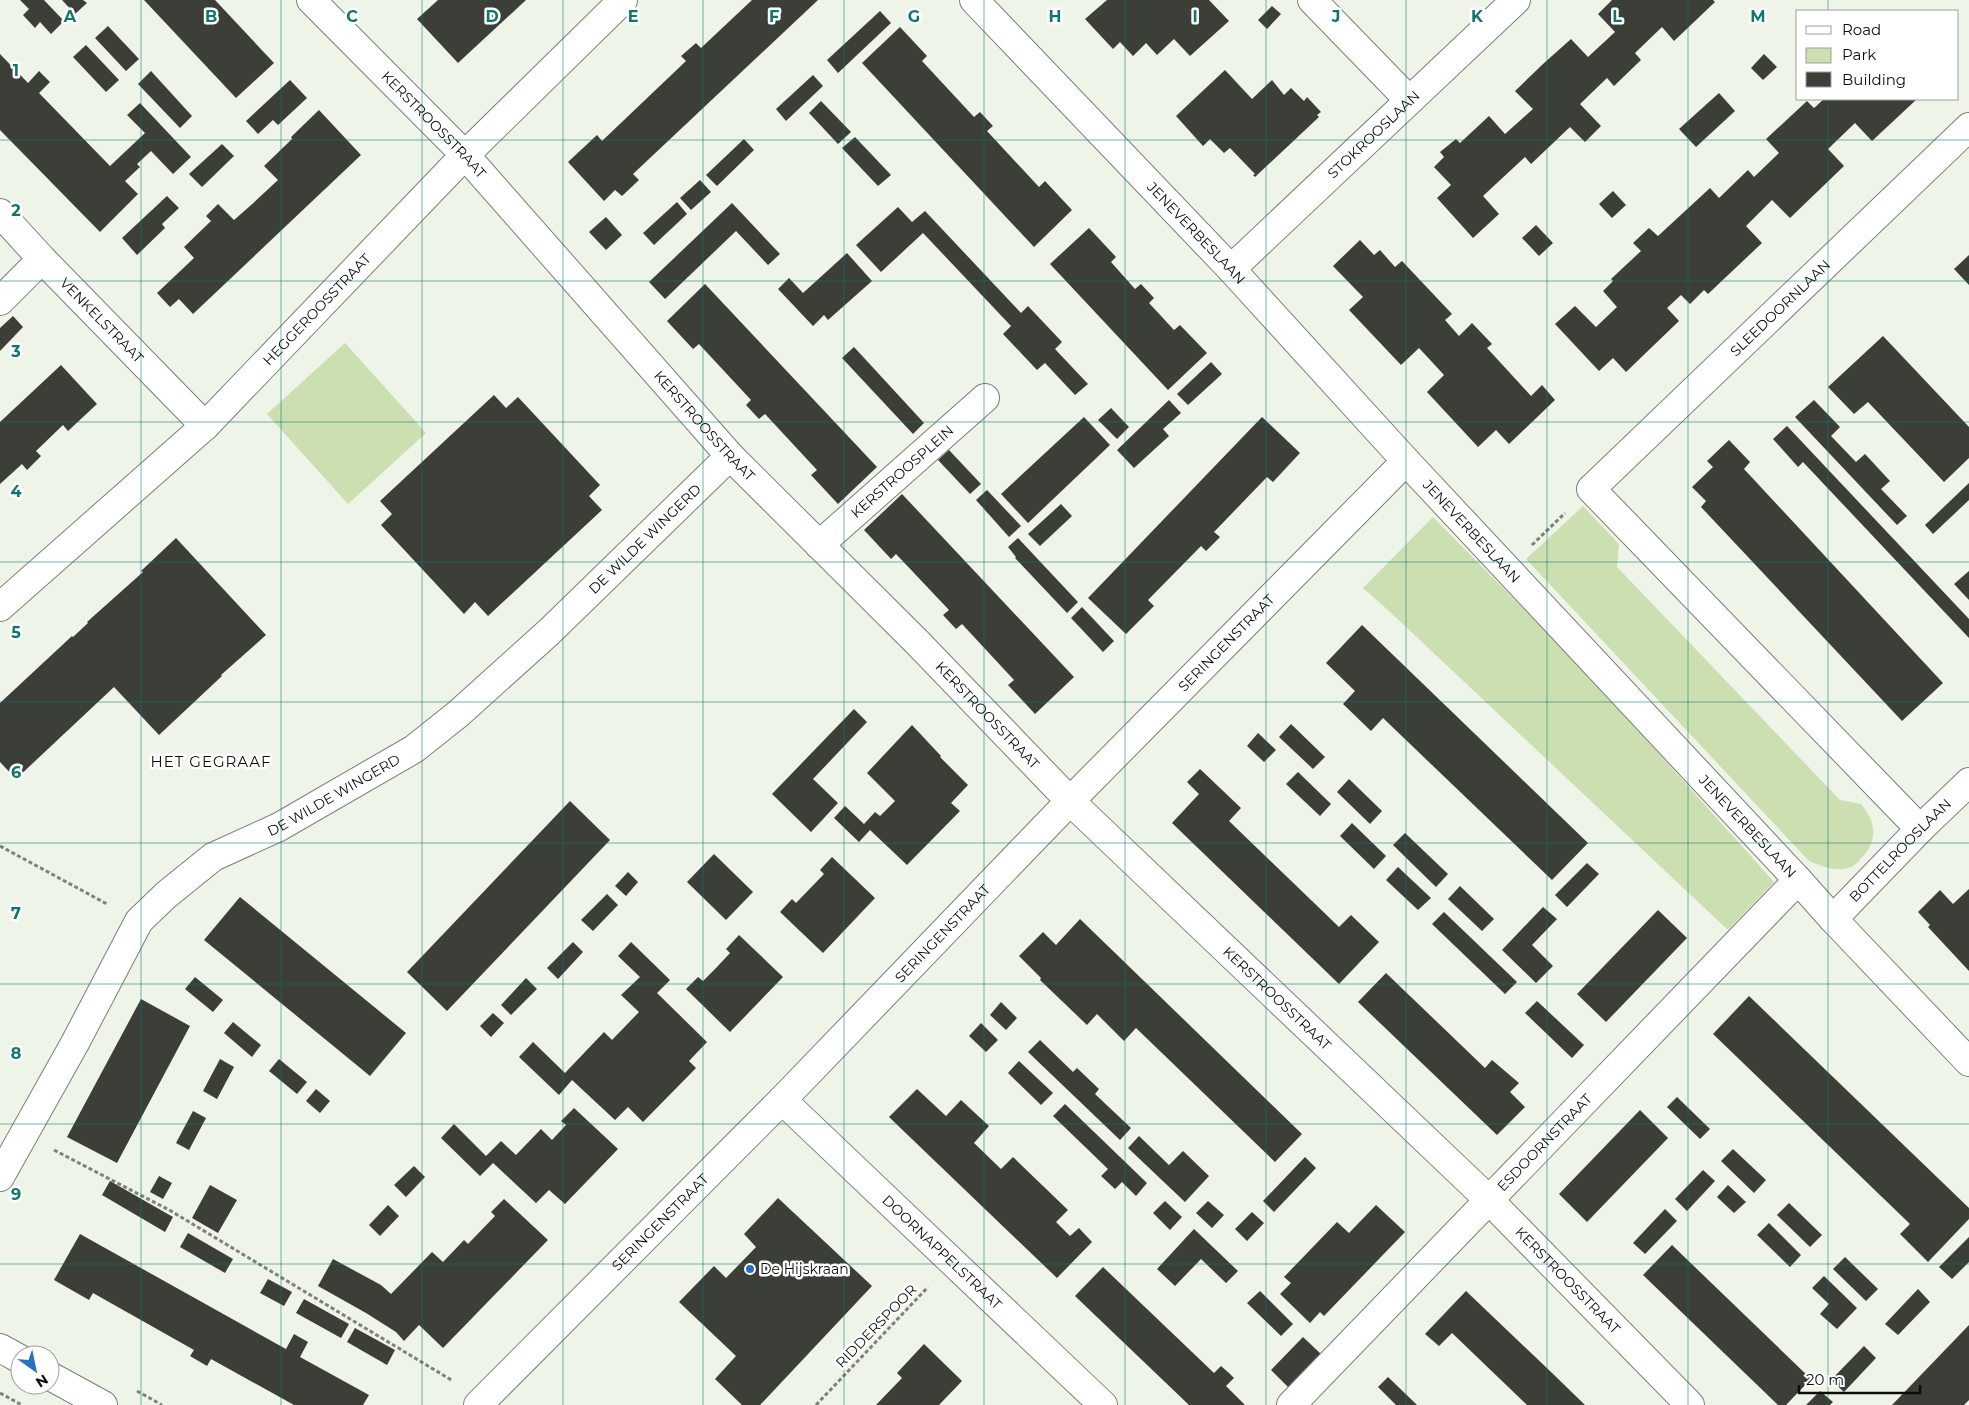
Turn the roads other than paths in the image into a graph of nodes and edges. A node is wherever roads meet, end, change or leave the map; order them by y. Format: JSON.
{"nodes":[{"id":1,"x":311,"y":0,"type":"edge"},
{"id":2,"x":623,"y":0,"type":"edge"},
{"id":3,"x":974,"y":0,"type":"edge"},
{"id":4,"x":1312,"y":0,"type":"edge"},
{"id":5,"x":1516,"y":0,"type":"edge"},
{"id":6,"x":1409,"y":100,"type":"junction"},
{"id":7,"x":1969,"y":128,"type":"edge"},
{"id":8,"x":465,"y":155,"type":"junction"},
{"id":9,"x":0,"y":213,"type":"edge"},
{"id":10,"x":42,"y":259,"type":"junction"},
{"id":11,"x":1230,"y":268,"type":"junction"},
{"id":12,"x":0,"y":301,"type":"edge"},
{"id":13,"x":985,"y":398,"type":"dead end"},
{"id":14,"x":205,"y":426,"type":"junction"},
{"id":15,"x":730,"y":456,"type":"junction"},
{"id":16,"x":1406,"y":461,"type":"junction"},
{"id":17,"x":819,"y":545,"type":"junction"},
{"id":18,"x":0,"y":607,"type":"edge"},
{"id":19,"x":1969,"y":782,"type":"edge"},
{"id":20,"x":1070,"y":801,"type":"junction"},
{"id":21,"x":1920,"y":829,"type":"junction"},
{"id":22,"x":1798,"y":880,"type":"junction"},
{"id":23,"x":1833,"y":919,"type":"junction"},
{"id":24,"x":1969,"y":1062,"type":"edge"},
{"id":25,"x":782,"y":1100,"type":"junction"},
{"id":26,"x":0,"y":1177,"type":"edge"},
{"id":27,"x":1488,"y":1199,"type":"junction"},
{"id":28,"x":60,"y":1382,"type":"edge"},
{"id":29,"x":481,"y":1402,"type":"edge"},
{"id":30,"x":102,"y":1405,"type":"edge"},
{"id":31,"x":1103,"y":1405,"type":"edge"},
{"id":32,"x":1291,"y":1405,"type":"edge"},
{"id":33,"x":1690,"y":1405,"type":"edge"}],
"edges":[{"from":1,"to":8,"type":"street","name":"KERSTROOSSTRAAT"},
{"from":2,"to":8,"type":"street","name":"HEGGEROOSSTRAAT"},
{"from":3,"to":11,"type":"street","name":"JENEVERBESLAAN"},
{"from":4,"to":6,"type":"street"},
{"from":5,"to":6,"type":"street","name":"STOKROOSLAAN"},
{"from":6,"to":11,"type":"street","name":"STOKROOSLAAN"},
{"from":7,"to":21,"type":"street","name":"SLEEDOORNLAAN"},
{"from":8,"to":14,"type":"street","name":"HEGGEROOSSTRAAT"},
{"from":8,"to":15,"type":"street","name":"KERSTROOSSTRAAT"},
{"from":9,"to":10,"type":"street","name":"VENKELSTRAAT"},
{"from":10,"to":12,"type":"street"},
{"from":10,"to":14,"type":"street","name":"VENKELSTRAAT"},
{"from":11,"to":16,"type":"street","name":"JENEVERBESLAAN"},
{"from":13,"to":17,"type":"street","name":"KERSTROOSPLEIN"},
{"from":14,"to":18,"type":"street","name":"HEGGEROOSSTRAAT"},
{"from":15,"to":17,"type":"street","name":"KERSTROOSSTRAAT"},
{"from":15,"to":26,"type":"street","name":"DE WILDE WINGERD"},
{"from":16,"to":20,"type":"street","name":"SERINGENSTRAAT"},
{"from":16,"to":22,"type":"street","name":"JENEVERBESLAAN"},
{"from":17,"to":20,"type":"street","name":"KERSTROOSSTRAAT"},
{"from":19,"to":21,"type":"street","name":"BOTTELROOSLAAN"},
{"from":20,"to":25,"type":"street","name":"SERINGENSTRAAT"},
{"from":20,"to":27,"type":"street","name":"KERSTROOSSTRAAT"},
{"from":21,"to":23,"type":"street","name":"BOTTELROOSLAAN"},
{"from":22,"to":23,"type":"street","name":"JENEVERBESLAAN"},
{"from":22,"to":27,"type":"street","name":"ESDOORNSTRAAT"},
{"from":23,"to":24,"type":"street","name":"JENEVERBESLAAN"},
{"from":25,"to":29,"type":"street","name":"SERINGENSTRAAT"},
{"from":25,"to":31,"type":"street","name":"DOORNAPPELSTRAAT"},
{"from":27,"to":32,"type":"street","name":"ESDOORNSTRAAT"},
{"from":27,"to":33,"type":"street","name":"KERSTROOSSTRAAT"},
{"from":28,"to":30,"type":"street"}]}
